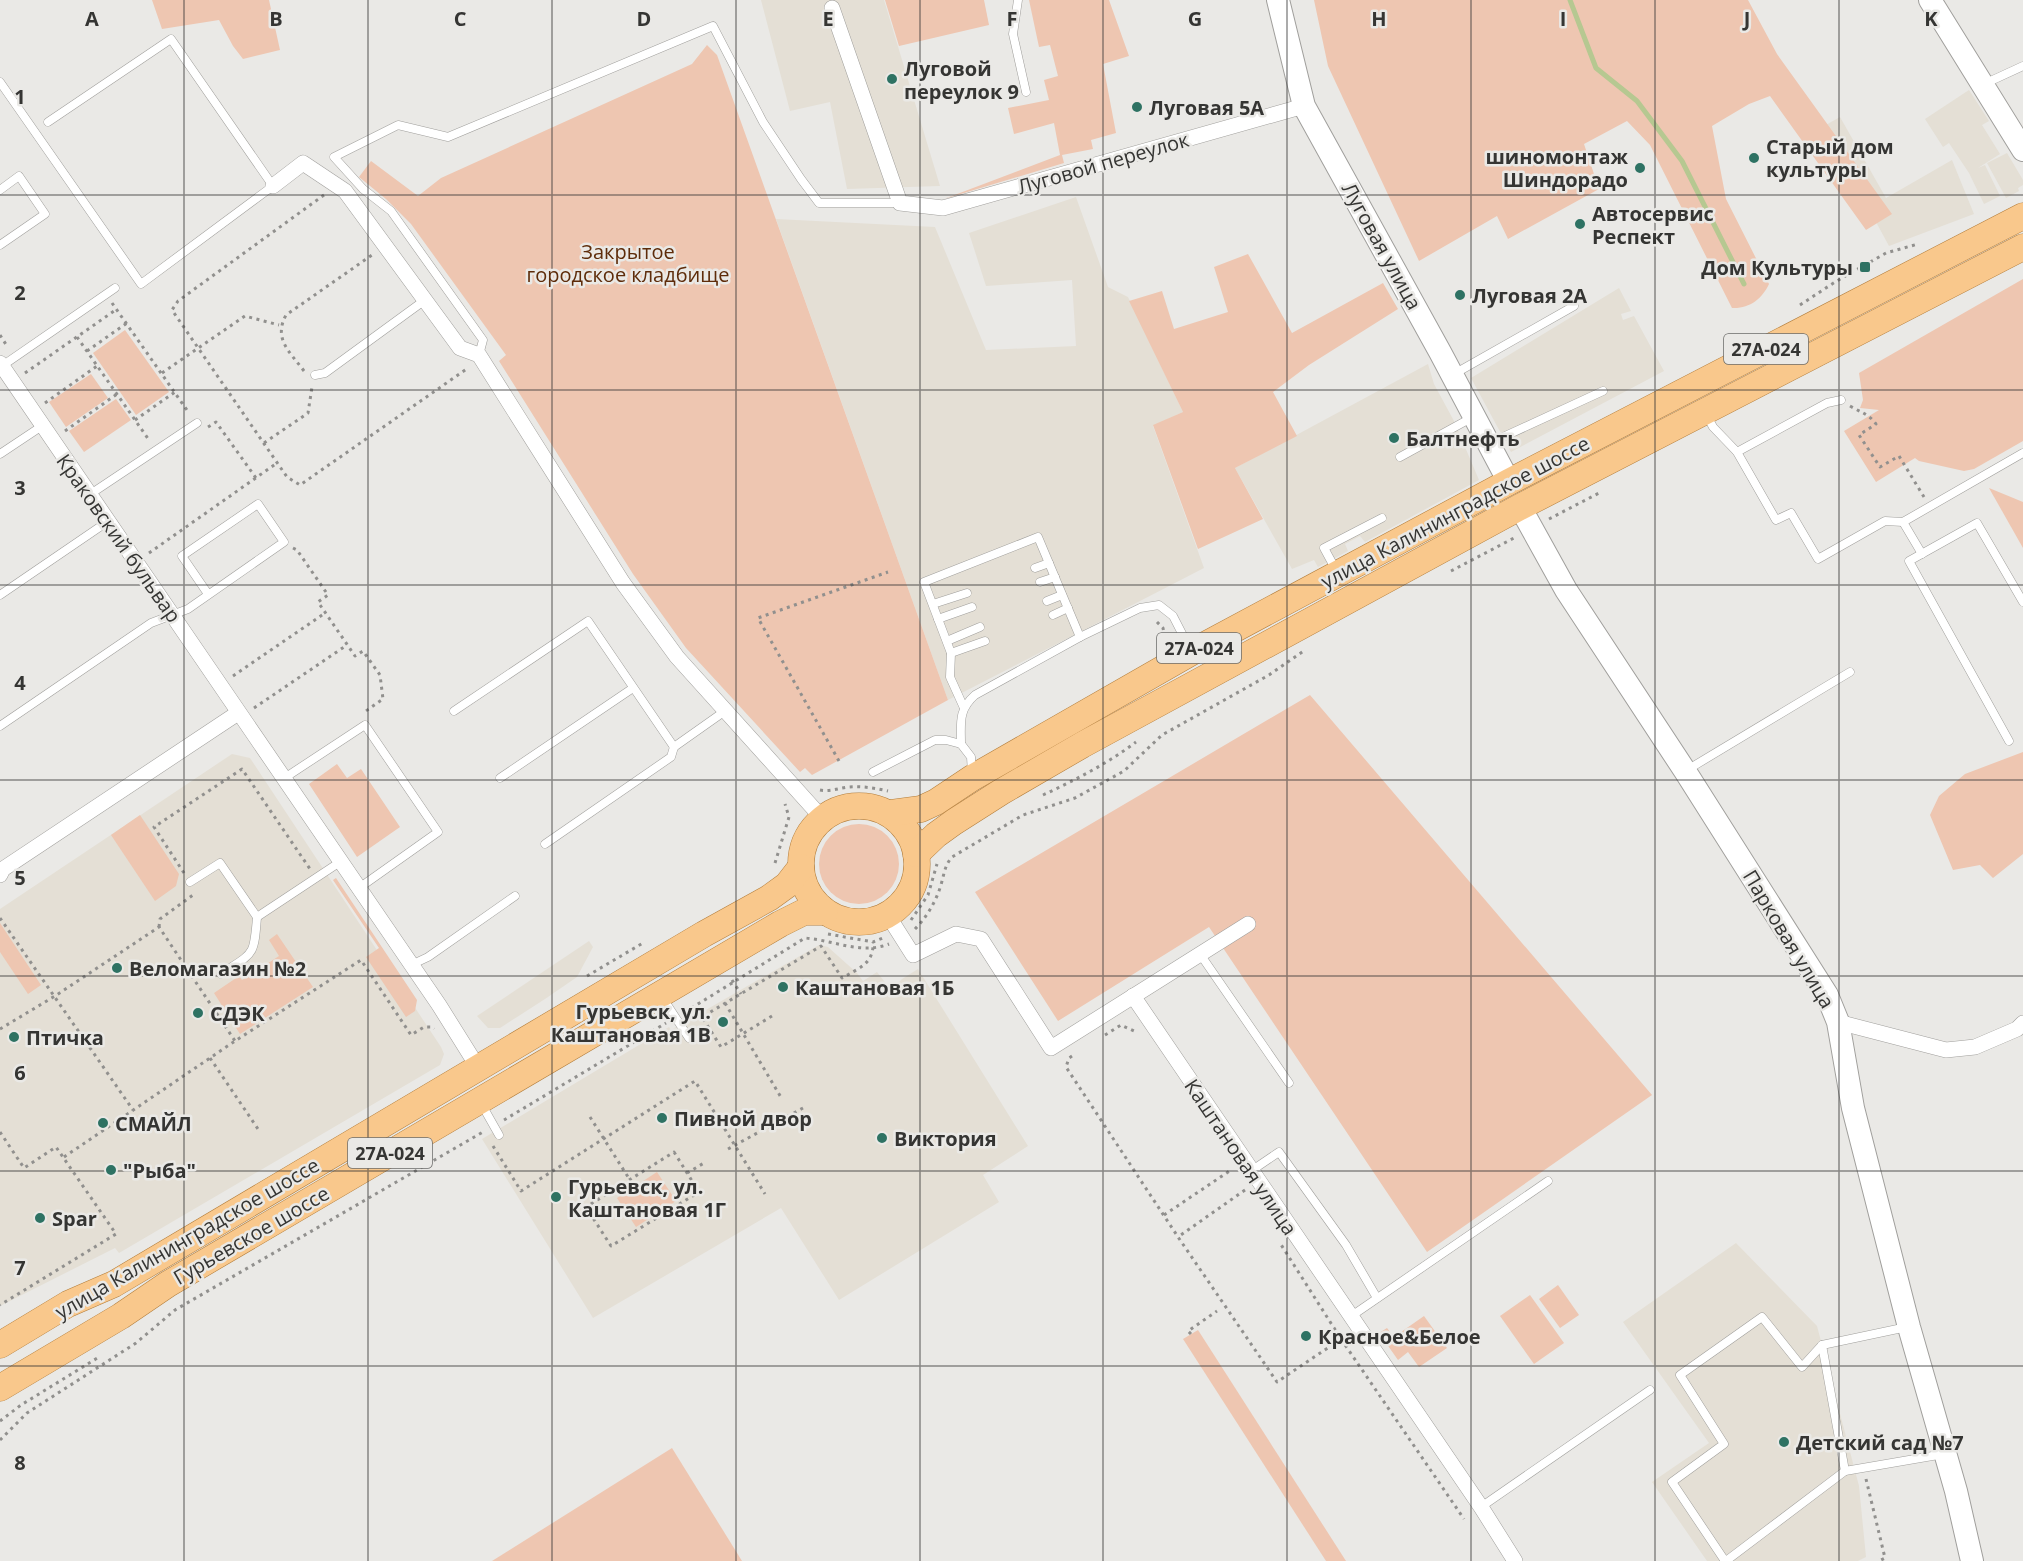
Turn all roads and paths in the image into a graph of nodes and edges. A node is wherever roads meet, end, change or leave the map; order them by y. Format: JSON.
{"nodes":[{"id":1,"x":1018,"y":0,"type":"edge"},
{"id":2,"x":1278,"y":0,"type":"edge"},
{"id":3,"x":1930,"y":0,"type":"edge"},
{"id":4,"x":832,"y":8,"type":"dead end"},
{"id":5,"x":2023,"y":66,"type":"edge"},
{"id":6,"x":0,"y":82,"type":"edge"},
{"id":7,"x":1983,"y":85,"type":"junction"},
{"id":8,"x":1026,"y":93,"type":"dead end"},
{"id":9,"x":1304,"y":106,"type":"junction"},
{"id":10,"x":48,"y":122,"type":"dead end"},
{"id":11,"x":2023,"y":150,"type":"edge"},
{"id":12,"x":273,"y":186,"type":"junction"},
{"id":13,"x":337,"y":186,"type":"junction"},
{"id":14,"x":0,"y":190,"type":"edge"},
{"id":15,"x":900,"y":203,"type":"junction"},
{"id":16,"x":2023,"y":216,"type":"edge"},
{"id":17,"x":0,"y":245,"type":"edge"},
{"id":18,"x":385,"y":246,"type":"junction"},
{"id":19,"x":2023,"y":247,"type":"edge"},
{"id":20,"x":115,"y":288,"type":"dead end"},
{"id":21,"x":106,"y":294,"type":"junction"},
{"id":22,"x":425,"y":300,"type":"junction"},
{"id":23,"x":1574,"y":306,"type":"dead end"},
{"id":24,"x":117,"y":309,"type":"junction"},
{"id":25,"x":127,"y":323,"type":"junction"},
{"id":26,"x":280,"y":326,"type":"junction"},
{"id":27,"x":77,"y":337,"type":"dead end"},
{"id":28,"x":199,"y":349,"type":"junction"},
{"id":29,"x":87,"y":351,"type":"junction"},
{"id":30,"x":480,"y":357,"type":"junction"},
{"id":31,"x":1,"y":364,"type":"edge"},
{"id":32,"x":98,"y":366,"type":"junction"},
{"id":33,"x":25,"y":373,"type":"dead end"},
{"id":34,"x":162,"y":373,"type":"junction"},
{"id":35,"x":315,"y":375,"type":"junction"},
{"id":36,"x":1453,"y":375,"type":"junction"},
{"id":37,"x":1604,"y":391,"type":"dead end"},
{"id":38,"x":175,"y":392,"type":"junction"},
{"id":39,"x":117,"y":394,"type":"junction"},
{"id":40,"x":1841,"y":400,"type":"dead end"},
{"id":41,"x":45,"y":403,"type":"dead end"},
{"id":42,"x":1859,"y":411,"type":"dead end"},
{"id":43,"x":1705,"y":413,"type":"junction"},
{"id":44,"x":1475,"y":417,"type":"junction"},
{"id":45,"x":135,"y":420,"type":"junction"},
{"id":46,"x":197,"y":423,"type":"joint"},
{"id":47,"x":42,"y":426,"type":"junction"},
{"id":48,"x":65,"y":431,"type":"dead end"},
{"id":49,"x":203,"y":431,"type":"dead end"},
{"id":50,"x":264,"y":443,"type":"junction"},
{"id":51,"x":1488,"y":443,"type":"junction"},
{"id":52,"x":156,"y":450,"type":"junction"},
{"id":53,"x":1737,"y":452,"type":"junction"},
{"id":54,"x":2023,"y":453,"type":"edge"},
{"id":55,"x":0,"y":454,"type":"edge"},
{"id":56,"x":1400,"y":457,"type":"dead end"},
{"id":57,"x":277,"y":463,"type":"junction"},
{"id":58,"x":256,"y":478,"type":"junction"},
{"id":59,"x":1509,"y":482,"type":"junction"},
{"id":60,"x":89,"y":495,"type":"junction"},
{"id":61,"x":1930,"y":506,"type":"junction"},
{"id":62,"x":1382,"y":518,"type":"dead end"},
{"id":63,"x":1526,"y":518,"type":"junction"},
{"id":64,"x":107,"y":522,"type":"junction"},
{"id":65,"x":1903,"y":522,"type":"junction"},
{"id":66,"x":284,"y":542,"type":"junction"},
{"id":67,"x":149,"y":553,"type":"dead end"},
{"id":68,"x":1922,"y":554,"type":"junction"},
{"id":69,"x":1049,"y":563,"type":"junction"},
{"id":70,"x":1035,"y":568,"type":"dead end"},
{"id":71,"x":888,"y":572,"type":"dead end"},
{"id":72,"x":1448,"y":573,"type":"dead end"},
{"id":73,"x":1338,"y":574,"type":"junction"},
{"id":74,"x":1055,"y":577,"type":"junction"},
{"id":75,"x":1040,"y":582,"type":"dead end"},
{"id":76,"x":967,"y":593,"type":"dead end"},
{"id":77,"x":208,"y":594,"type":"junction"},
{"id":78,"x":0,"y":595,"type":"edge"},
{"id":79,"x":1062,"y":595,"type":"junction"},
{"id":80,"x":1047,"y":601,"type":"dead end"},
{"id":81,"x":2023,"y":602,"type":"edge"},
{"id":82,"x":933,"y":604,"type":"junction"},
{"id":83,"x":972,"y":607,"type":"dead end"},
{"id":84,"x":1068,"y":608,"type":"junction"},
{"id":85,"x":326,"y":613,"type":"junction"},
{"id":86,"x":173,"y":615,"type":"junction"},
{"id":87,"x":1053,"y":615,"type":"dead end"},
{"id":88,"x":938,"y":619,"type":"junction"},
{"id":89,"x":1156,"y":621,"type":"dead end"},
{"id":90,"x":980,"y":627,"type":"dead end"},
{"id":91,"x":1080,"y":637,"type":"junction"},
{"id":92,"x":947,"y":640,"type":"junction"},
{"id":93,"x":985,"y":641,"type":"dead end"},
{"id":94,"x":1313,"y":644,"type":"dead end"},
{"id":95,"x":347,"y":645,"type":"junction"},
{"id":96,"x":1161,"y":648,"type":"dead end"},
{"id":97,"x":1192,"y":652,"type":"junction"},
{"id":98,"x":951,"y":653,"type":"junction"},
{"id":99,"x":1850,"y":672,"type":"dead end"},
{"id":100,"x":233,"y":676,"type":"dead end"},
{"id":101,"x":633,"y":688,"type":"junction"},
{"id":102,"x":964,"y":708,"type":"junction"},
{"id":103,"x":454,"y":711,"type":"dead end"},
{"id":104,"x":724,"y":711,"type":"junction"},
{"id":105,"x":244,"y":712,"type":"junction"},
{"id":106,"x":356,"y":718,"type":"dead end"},
{"id":107,"x":0,"y":726,"type":"edge"},
{"id":108,"x":2009,"y":741,"type":"dead end"},
{"id":109,"x":961,"y":744,"type":"junction"},
{"id":110,"x":674,"y":747,"type":"junction"},
{"id":111,"x":839,"y":761,"type":"dead end"},
{"id":112,"x":1685,"y":771,"type":"junction"},
{"id":113,"x":873,"y":772,"type":"dead end"},
{"id":114,"x":500,"y":778,"type":"dead end"},
{"id":115,"x":972,"y":778,"type":"junction"},
{"id":116,"x":283,"y":779,"type":"junction"},
{"id":117,"x":812,"y":787,"type":"dead end"},
{"id":118,"x":782,"y":799,"type":"dead end"},
{"id":119,"x":891,"y":803,"type":"junction"},
{"id":120,"x":823,"y":819,"type":"junction"},
{"id":121,"x":545,"y":844,"type":"dead end"},
{"id":122,"x":916,"y":854,"type":"junction"},
{"id":123,"x":340,"y":862,"type":"junction"},
{"id":124,"x":774,"y":865,"type":"dead end"},
{"id":125,"x":801,"y":867,"type":"junction"},
{"id":126,"x":0,"y":875,"type":"edge"},
{"id":127,"x":316,"y":878,"type":"junction"},
{"id":128,"x":189,"y":882,"type":"junction"},
{"id":129,"x":359,"y":888,"type":"junction"},
{"id":130,"x":515,"y":896,"type":"dead end"},
{"id":131,"x":887,"y":914,"type":"junction"},
{"id":132,"x":257,"y":917,"type":"junction"},
{"id":133,"x":0,"y":918,"type":"edge"},
{"id":134,"x":826,"y":923,"type":"junction"},
{"id":135,"x":1248,"y":924,"type":"dead end"},
{"id":136,"x":159,"y":927,"type":"junction"},
{"id":137,"x":903,"y":938,"type":"junction"},
{"id":138,"x":648,"y":941,"type":"dead end"},
{"id":139,"x":873,"y":948,"type":"junction"},
{"id":140,"x":1200,"y":954,"type":"junction"},
{"id":141,"x":411,"y":965,"type":"junction"},
{"id":142,"x":221,"y":974,"type":"dead end"},
{"id":143,"x":584,"y":979,"type":"dead end"},
{"id":144,"x":661,"y":994,"type":"junction"},
{"id":145,"x":55,"y":996,"type":"junction"},
{"id":146,"x":1132,"y":996,"type":"junction"},
{"id":147,"x":724,"y":1003,"type":"junction"},
{"id":148,"x":772,"y":1016,"type":"dead end"},
{"id":149,"x":676,"y":1018,"type":"junction"},
{"id":150,"x":1838,"y":1022,"type":"junction"},
{"id":151,"x":2023,"y":1023,"type":"edge"},
{"id":152,"x":0,"y":1029,"type":"edge"},
{"id":153,"x":435,"y":1030,"type":"dead end"},
{"id":154,"x":1137,"y":1032,"type":"dead end"},
{"id":155,"x":743,"y":1034,"type":"junction"},
{"id":156,"x":1104,"y":1036,"type":"dead end"},
{"id":157,"x":689,"y":1038,"type":"dead end"},
{"id":158,"x":235,"y":1041,"type":"junction"},
{"id":159,"x":1078,"y":1053,"type":"dead end"},
{"id":160,"x":210,"y":1058,"type":"junction"},
{"id":161,"x":479,"y":1069,"type":"junction"},
{"id":162,"x":1289,"y":1083,"type":"dead end"},
{"id":163,"x":782,"y":1099,"type":"dead end"},
{"id":164,"x":479,"y":1101,"type":"junction"},
{"id":165,"x":803,"y":1108,"type":"dead end"},
{"id":166,"x":133,"y":1110,"type":"junction"},
{"id":167,"x":590,"y":1118,"type":"dead end"},
{"id":168,"x":494,"y":1126,"type":"junction"},
{"id":169,"x":0,"y":1132,"type":"edge"},
{"id":170,"x":260,"y":1132,"type":"dead end"},
{"id":171,"x":499,"y":1135,"type":"dead end"},
{"id":172,"x":604,"y":1139,"type":"junction"},
{"id":173,"x":492,"y":1144,"type":"dead end"},
{"id":174,"x":735,"y":1144,"type":"junction"},
{"id":175,"x":728,"y":1149,"type":"dead end"},
{"id":176,"x":63,"y":1157,"type":"junction"},
{"id":177,"x":704,"y":1163,"type":"dead end"},
{"id":178,"x":1251,"y":1171,"type":"junction"},
{"id":179,"x":687,"y":1173,"type":"junction"},
{"id":180,"x":1236,"y":1177,"type":"dead end"},
{"id":181,"x":630,"y":1180,"type":"junction"},
{"id":182,"x":1548,"y":1181,"type":"dead end"},
{"id":183,"x":1240,"y":1183,"type":"dead end"},
{"id":184,"x":765,"y":1194,"type":"dead end"},
{"id":185,"x":1164,"y":1215,"type":"junction"},
{"id":186,"x":1178,"y":1237,"type":"junction"},
{"id":187,"x":1277,"y":1239,"type":"dead end"},
{"id":188,"x":1377,"y":1298,"type":"junction"},
{"id":189,"x":0,"y":1305,"type":"edge"},
{"id":190,"x":1216,"y":1311,"type":"dead end"},
{"id":191,"x":1350,"y":1317,"type":"junction"},
{"id":192,"x":1909,"y":1327,"type":"junction"},
{"id":193,"x":1189,"y":1331,"type":"dead end"},
{"id":194,"x":1341,"y":1339,"type":"junction"},
{"id":195,"x":0,"y":1345,"type":"edge"},
{"id":196,"x":1822,"y":1346,"type":"junction"},
{"id":197,"x":0,"y":1389,"type":"edge"},
{"id":198,"x":1650,"y":1390,"type":"dead end"},
{"id":199,"x":0,"y":1440,"type":"edge"},
{"id":200,"x":1946,"y":1454,"type":"junction"},
{"id":201,"x":1863,"y":1468,"type":"junction"},
{"id":202,"x":1845,"y":1471,"type":"junction"},
{"id":203,"x":1481,"y":1507,"type":"junction"},
{"id":204,"x":1464,"y":1519,"type":"dead end"},
{"id":205,"x":1515,"y":1561,"type":"edge"},
{"id":206,"x":1725,"y":1561,"type":"edge"},
{"id":207,"x":1879,"y":1561,"type":"edge"},
{"id":208,"x":1972,"y":1561,"type":"edge"}],
"edges":[{"from":1,"to":8,"type":"lane"},
{"from":2,"to":9,"type":"street","name":"Луговая улица"},
{"from":3,"to":7,"type":"street"},
{"from":4,"to":15,"type":"street"},
{"from":5,"to":7,"type":"lane"},
{"from":6,"to":12,"type":"lane"},
{"from":7,"to":11,"type":"street"},
{"from":9,"to":15,"type":"street","name":"Луговой переулок"},
{"from":9,"to":36,"type":"street","name":"Луговая улица"},
{"from":10,"to":12,"type":"lane"},
{"from":12,"to":13,"type":"street"},
{"from":13,"to":18,"type":"street"},
{"from":13,"to":28,"type":"path"},
{"from":14,"to":17,"type":"lane"},
{"from":15,"to":30,"type":"lane"},
{"from":16,"to":59,"type":"main road","name":"улица Калининградское шоссе","number":"27А-024"},
{"from":18,"to":22,"type":"street"},
{"from":18,"to":26,"type":"path"},
{"from":19,"to":43,"type":"main road","name":"улица Калининградское шоссе","number":"27А-024"},
{"from":20,"to":21,"type":"lane"},
{"from":21,"to":24,"type":"path"},
{"from":21,"to":31,"type":"lane"},
{"from":22,"to":30,"type":"street"},
{"from":22,"to":35,"type":"lane"},
{"from":23,"to":36,"type":"lane"},
{"from":24,"to":25,"type":"path"},
{"from":24,"to":33,"type":"path"},
{"from":25,"to":29,"type":"path"},
{"from":25,"to":34,"type":"path"},
{"from":26,"to":28,"type":"path"},
{"from":26,"to":35,"type":"path"},
{"from":27,"to":29,"type":"path"},
{"from":28,"to":34,"type":"path"},
{"from":28,"to":50,"type":"path"},
{"from":29,"to":32,"type":"path"},
{"from":30,"to":57,"type":"path"},
{"from":30,"to":104,"type":"street"},
{"from":31,"to":47,"type":"street","name":"Краковский бульвар"},
{"from":32,"to":39,"type":"path"},
{"from":32,"to":41,"type":"path"},
{"from":34,"to":38,"type":"path"},
{"from":35,"to":50,"type":"path"},
{"from":36,"to":44,"type":"street","name":"Луговая улица"},
{"from":37,"to":51,"type":"lane"},
{"from":38,"to":45,"type":"path"},
{"from":38,"to":46,"type":"path"},
{"from":39,"to":45,"type":"path"},
{"from":39,"to":48,"type":"path"},
{"from":40,"to":53,"type":"lane"},
{"from":42,"to":61,"type":"path"},
{"from":43,"to":53,"type":"lane"},
{"from":43,"to":63,"type":"main road","name":"улица Калининградское шоссе","number":"27А-024"},
{"from":44,"to":51,"type":"street","name":"Луговая улица"},
{"from":44,"to":56,"type":"lane"},
{"from":45,"to":52,"type":"path"},
{"from":46,"to":52,"type":"lane"},
{"from":47,"to":55,"type":"lane"},
{"from":47,"to":60,"type":"street","name":"Краковский бульвар"},
{"from":49,"to":58,"type":"path"},
{"from":50,"to":57,"type":"path"},
{"from":51,"to":59,"type":"street","name":"Луговая улица"},
{"from":52,"to":60,"type":"lane"},
{"from":53,"to":65,"type":"lane"},
{"from":54,"to":61,"type":"lane"},
{"from":57,"to":58,"type":"path"},
{"from":58,"to":67,"type":"path"},
{"from":59,"to":73,"type":"main road","name":"улица Калининградское шоссе","number":"27А-024"},
{"from":60,"to":64,"type":"street","name":"Краковский бульвар"},
{"from":61,"to":65,"type":"lane"},
{"from":62,"to":73,"type":"lane"},
{"from":63,"to":72,"type":"path"},
{"from":63,"to":112,"type":"street","name":"Парковая улица"},
{"from":63,"to":122,"type":"main road","name":"улица Калининградское шоссе","number":"27А-024"},
{"from":64,"to":78,"type":"lane"},
{"from":64,"to":86,"type":"street","name":"Краковский бульвар"},
{"from":65,"to":68,"type":"lane"},
{"from":66,"to":77,"type":"lane"},
{"from":66,"to":77,"type":"lane"},
{"from":66,"to":85,"type":"path"},
{"from":68,"to":81,"type":"lane"},
{"from":68,"to":108,"type":"lane"},
{"from":69,"to":70,"type":"lane"},
{"from":69,"to":74,"type":"lane"},
{"from":69,"to":82,"type":"lane"},
{"from":71,"to":111,"type":"path"},
{"from":73,"to":97,"type":"main road","name":"улица Калининградское шоссе","number":"27А-024"},
{"from":74,"to":75,"type":"lane"},
{"from":74,"to":79,"type":"lane"},
{"from":76,"to":82,"type":"lane"},
{"from":77,"to":86,"type":"lane"},
{"from":79,"to":80,"type":"lane"},
{"from":79,"to":84,"type":"lane"},
{"from":82,"to":88,"type":"lane"},
{"from":83,"to":88,"type":"lane"},
{"from":84,"to":87,"type":"lane"},
{"from":84,"to":91,"type":"lane"},
{"from":85,"to":95,"type":"path"},
{"from":85,"to":100,"type":"path"},
{"from":86,"to":105,"type":"street","name":"Краковский бульвар"},
{"from":86,"to":107,"type":"lane"},
{"from":88,"to":92,"type":"lane"},
{"from":89,"to":96,"type":"path"},
{"from":90,"to":92,"type":"lane"},
{"from":91,"to":97,"type":"lane"},
{"from":91,"to":102,"type":"lane"},
{"from":92,"to":98,"type":"lane"},
{"from":93,"to":98,"type":"lane"},
{"from":94,"to":137,"type":"path"},
{"from":95,"to":105,"type":"path"},
{"from":95,"to":106,"type":"path"},
{"from":97,"to":115,"type":"main road","name":"улица Калининградское шоссе","number":"27А-024"},
{"from":98,"to":102,"type":"lane"},
{"from":99,"to":112,"type":"lane"},
{"from":101,"to":103,"type":"lane"},
{"from":101,"to":110,"type":"lane"},
{"from":101,"to":114,"type":"lane"},
{"from":102,"to":109,"type":"lane"},
{"from":104,"to":110,"type":"lane"},
{"from":104,"to":120,"type":"street"},
{"from":105,"to":116,"type":"street","name":"Краковский бульвар"},
{"from":105,"to":126,"type":"street"},
{"from":109,"to":113,"type":"lane"},
{"from":109,"to":115,"type":"lane"},
{"from":110,"to":121,"type":"lane"},
{"from":112,"to":150,"type":"street","name":"Парковая улица"},
{"from":115,"to":119,"type":"main road","name":"улица Калининградское шоссе","number":"27А-024"},
{"from":116,"to":123,"type":"street","name":"Краковский бульвар"},
{"from":116,"to":129,"type":"lane"},
{"from":117,"to":119,"type":"path"},
{"from":118,"to":124,"type":"path"},
{"from":119,"to":120,"type":"main road","number":"27А-024"},
{"from":119,"to":122,"type":"main road"},
{"from":120,"to":125,"type":"main road"},
{"from":122,"to":131,"type":"main road"},
{"from":123,"to":127,"type":"lane"},
{"from":123,"to":129,"type":"street","name":"Краковский бульвар"},
{"from":125,"to":134,"type":"main road"},
{"from":125,"to":161,"type":"main road","name":"улица Калининградское шоссе"},
{"from":127,"to":128,"type":"path"},
{"from":127,"to":132,"type":"lane"},
{"from":128,"to":132,"type":"lane"},
{"from":128,"to":136,"type":"path"},
{"from":129,"to":141,"type":"street","name":"Краковский бульвар"},
{"from":130,"to":141,"type":"lane"},
{"from":131,"to":134,"type":"main road","number":"27А-024"},
{"from":131,"to":137,"type":"street"},
{"from":132,"to":142,"type":"lane"},
{"from":133,"to":145,"type":"path"},
{"from":134,"to":139,"type":"path"},
{"from":134,"to":144,"type":"main road","number":"27А-024"},
{"from":135,"to":140,"type":"street"},
{"from":136,"to":145,"type":"path"},
{"from":136,"to":158,"type":"path"},
{"from":137,"to":139,"type":"path"},
{"from":137,"to":146,"type":"street"},
{"from":138,"to":143,"type":"path"},
{"from":139,"to":147,"type":"path"},
{"from":139,"to":149,"type":"path"},
{"from":140,"to":146,"type":"street"},
{"from":140,"to":162,"type":"lane"},
{"from":141,"to":161,"type":"street","name":"Краковский бульвар"},
{"from":144,"to":149,"type":"lane"},
{"from":144,"to":164,"type":"main road","name":"Гурьевское шоссе","number":"27А-024"},
{"from":145,"to":152,"type":"path"},
{"from":145,"to":166,"type":"path"},
{"from":146,"to":178,"type":"street","name":"Каштановая улица"},
{"from":147,"to":155,"type":"path"},
{"from":147,"to":155,"type":"path"},
{"from":148,"to":155,"type":"path"},
{"from":149,"to":157,"type":"lane"},
{"from":149,"to":168,"type":"path"},
{"from":150,"to":151,"type":"street"},
{"from":150,"to":192,"type":"street","name":"Парковая улица"},
{"from":153,"to":158,"type":"path"},
{"from":154,"to":156,"type":"path"},
{"from":155,"to":163,"type":"path"},
{"from":158,"to":160,"type":"path"},
{"from":159,"to":185,"type":"path"},
{"from":160,"to":166,"type":"path"},
{"from":160,"to":170,"type":"path"},
{"from":161,"to":195,"type":"main road","name":"улица Калининградское шоссе"},
{"from":164,"to":168,"type":"lane"},
{"from":164,"to":197,"type":"main road","name":"Гурьевское шоссе","number":"27А-024"},
{"from":165,"to":174,"type":"path"},
{"from":166,"to":176,"type":"path"},
{"from":167,"to":172,"type":"path"},
{"from":168,"to":171,"type":"lane"},
{"from":168,"to":199,"type":"path"},
{"from":169,"to":176,"type":"path"},
{"from":172,"to":173,"type":"path"},
{"from":172,"to":174,"type":"path"},
{"from":172,"to":181,"type":"path"},
{"from":174,"to":175,"type":"path"},
{"from":174,"to":184,"type":"path"},
{"from":176,"to":189,"type":"path"},
{"from":177,"to":179,"type":"path"},
{"from":178,"to":188,"type":"lane"},
{"from":178,"to":191,"type":"street","name":"Каштановая улица"},
{"from":179,"to":181,"type":"path"},
{"from":179,"to":181,"type":"path"},
{"from":180,"to":185,"type":"path"},
{"from":182,"to":188,"type":"lane"},
{"from":183,"to":186,"type":"path"},
{"from":185,"to":186,"type":"path"},
{"from":186,"to":194,"type":"path"},
{"from":187,"to":194,"type":"path"},
{"from":188,"to":191,"type":"lane"},
{"from":190,"to":193,"type":"path"},
{"from":191,"to":203,"type":"street","name":"Каштановая улица"},
{"from":192,"to":196,"type":"lane"},
{"from":192,"to":200,"type":"street","name":"Парковая улица"},
{"from":194,"to":204,"type":"path"},
{"from":196,"to":202,"type":"lane"},
{"from":196,"to":206,"type":"lane"},
{"from":198,"to":203,"type":"lane"},
{"from":200,"to":201,"type":"lane"},
{"from":200,"to":208,"type":"street","name":"Парковая улица"},
{"from":201,"to":202,"type":"lane"},
{"from":201,"to":207,"type":"path"},
{"from":202,"to":206,"type":"lane"},
{"from":203,"to":205,"type":"street","name":"Каштановая улица"}]}
